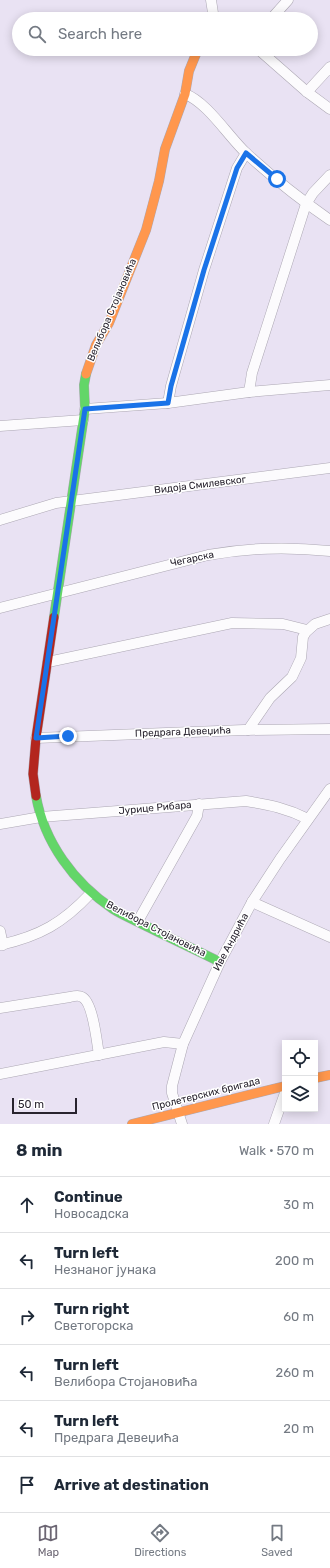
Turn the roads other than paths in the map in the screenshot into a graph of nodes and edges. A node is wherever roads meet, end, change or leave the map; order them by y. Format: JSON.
{"nodes":[{"id":1,"x":211,"y":0,"type":"edge"},
{"id":2,"x":288,"y":0,"type":"edge"},
{"id":3,"x":214,"y":12,"type":"edge"},
{"id":4,"x":277,"y":12,"type":"edge"},
{"id":5,"x":195,"y":56,"type":"edge"},
{"id":6,"x":266,"y":56,"type":"edge"},
{"id":7,"x":330,"y":67,"type":"edge"},
{"id":8,"x":307,"y":92,"type":"junction"},
{"id":9,"x":185,"y":94,"type":"junction"},
{"id":10,"x":330,"y":109,"type":"edge"},
{"id":11,"x":246,"y":153,"type":"junction"},
{"id":12,"x":330,"y":175,"type":"edge"},
{"id":13,"x":306,"y":204,"type":"junction"},
{"id":14,"x":330,"y":220,"type":"edge"},
{"id":15,"x":330,"y":385,"type":"edge"},
{"id":16,"x":249,"y":392,"type":"junction"},
{"id":17,"x":168,"y":403,"type":"junction"},
{"id":18,"x":85,"y":409,"type":"junction"},
{"id":19,"x":83,"y":420,"type":"junction"},
{"id":20,"x":0,"y":426,"type":"edge"},
{"id":21,"x":330,"y":468,"type":"edge"},
{"id":22,"x":71,"y":501,"type":"junction"},
{"id":23,"x":0,"y":520,"type":"edge"},
{"id":24,"x":330,"y":551,"type":"edge"},
{"id":25,"x":58,"y":593,"type":"junction"},
{"id":26,"x":0,"y":608,"type":"edge"},
{"id":27,"x":330,"y":619,"type":"edge"},
{"id":28,"x":307,"y":630,"type":"junction"},
{"id":29,"x":48,"y":662,"type":"junction"},
{"id":30,"x":330,"y":729,"type":"edge"},
{"id":31,"x":248,"y":730,"type":"junction"},
{"id":32,"x":36,"y":738,"type":"junction"},
{"id":33,"x":330,"y":789,"type":"edge"},
{"id":34,"x":200,"y":804,"type":"junction"},
{"id":35,"x":41,"y":817,"type":"junction"},
{"id":36,"x":308,"y":819,"type":"junction"},
{"id":37,"x":0,"y":824,"type":"edge"},
{"id":38,"x":91,"y":892,"type":"junction"},
{"id":39,"x":252,"y":902,"type":"junction"},
{"id":40,"x":138,"y":921,"type":"junction"},
{"id":41,"x":0,"y":932,"type":"edge"},
{"id":42,"x":330,"y":937,"type":"edge"},
{"id":43,"x":2,"y":945,"type":"edge"},
{"id":44,"x":220,"y":962,"type":"junction"},
{"id":45,"x":0,"y":1008,"type":"edge"},
{"id":46,"x":183,"y":1044,"type":"junction"},
{"id":47,"x":99,"y":1056,"type":"junction"},
{"id":48,"x":0,"y":1074,"type":"edge"},
{"id":49,"x":330,"y":1074,"type":"edge"},
{"id":50,"x":318,"y":1077,"type":"edge"},
{"id":51,"x":282,"y":1087,"type":"edge"},
{"id":52,"x":282,"y":1101,"type":"edge"},
{"id":53,"x":177,"y":1112,"type":"junction"},
{"id":54,"x":132,"y":1124,"type":"edge"},
{"id":55,"x":182,"y":1124,"type":"edge"},
{"id":56,"x":274,"y":1124,"type":"edge"}],
"edges":[{"from":1,"to":3,"type":"street"},
{"from":2,"to":4,"type":"street"},
{"from":5,"to":9,"type":"street","name":"Велибора Стојановића"},
{"from":6,"to":8,"type":"street"},
{"from":7,"to":8,"type":"street"},
{"from":8,"to":10,"type":"street"},
{"from":9,"to":11,"type":"street"},
{"from":9,"to":18,"type":"street","name":"Велибора Стојановића"},
{"from":11,"to":13,"type":"street"},
{"from":11,"to":17,"type":"street"},
{"from":12,"to":13,"type":"street"},
{"from":13,"to":14,"type":"street"},
{"from":13,"to":16,"type":"street"},
{"from":15,"to":16,"type":"street"},
{"from":16,"to":17,"type":"street"},
{"from":17,"to":18,"type":"street"},
{"from":18,"to":19,"type":"street","name":"Велибора Стојановића"},
{"from":19,"to":20,"type":"street"},
{"from":19,"to":22,"type":"street","name":"Велибора Стојановића"},
{"from":21,"to":22,"type":"street","name":"Видоја Смилевског"},
{"from":22,"to":23,"type":"street","name":"Видоја Смилевског"},
{"from":22,"to":25,"type":"street","name":"Велибора Стојановића"},
{"from":24,"to":25,"type":"street","name":"Чегарска"},
{"from":25,"to":26,"type":"street","name":"Чегарска"},
{"from":25,"to":29,"type":"street","name":"Велибора Стојановића"},
{"from":27,"to":28,"type":"street"},
{"from":28,"to":29,"type":"street"},
{"from":28,"to":31,"type":"street"},
{"from":29,"to":32,"type":"street","name":"Велибора Стојановића"},
{"from":30,"to":31,"type":"street","name":"Предрага Девеџића"},
{"from":31,"to":32,"type":"street","name":"Предрага Девеџића"},
{"from":32,"to":35,"type":"street","name":"Велибора Стојановића"},
{"from":33,"to":36,"type":"street","name":"Иве Андрића"},
{"from":34,"to":35,"type":"street","name":"Јурице Рибара"},
{"from":34,"to":36,"type":"street","name":"Јурице Рибара"},
{"from":34,"to":40,"type":"street"},
{"from":35,"to":37,"type":"street","name":"Јурице Рибара"},
{"from":35,"to":38,"type":"street","name":"Велибора Стојановића"},
{"from":36,"to":39,"type":"street","name":"Иве Андрића"},
{"from":38,"to":40,"type":"street","name":"Велибора Стојановића"},
{"from":38,"to":43,"type":"street"},
{"from":39,"to":42,"type":"street"},
{"from":39,"to":44,"type":"street","name":"Иве Андрића"},
{"from":40,"to":44,"type":"street","name":"Велибора Стојановића"},
{"from":41,"to":43,"type":"street"},
{"from":44,"to":46,"type":"street","name":"Иве Андрића"},
{"from":45,"to":47,"type":"street"},
{"from":46,"to":47,"type":"street"},
{"from":46,"to":53,"type":"street","name":"Иве Андрића"},
{"from":47,"to":48,"type":"street"},
{"from":49,"to":50,"type":"street"},
{"from":51,"to":53,"type":"street","name":"Пролетерских бригада"},
{"from":52,"to":56,"type":"street"},
{"from":53,"to":54,"type":"street","name":"Пролетерских бригада"},
{"from":53,"to":55,"type":"street","name":"Иве Андрића"}]}
